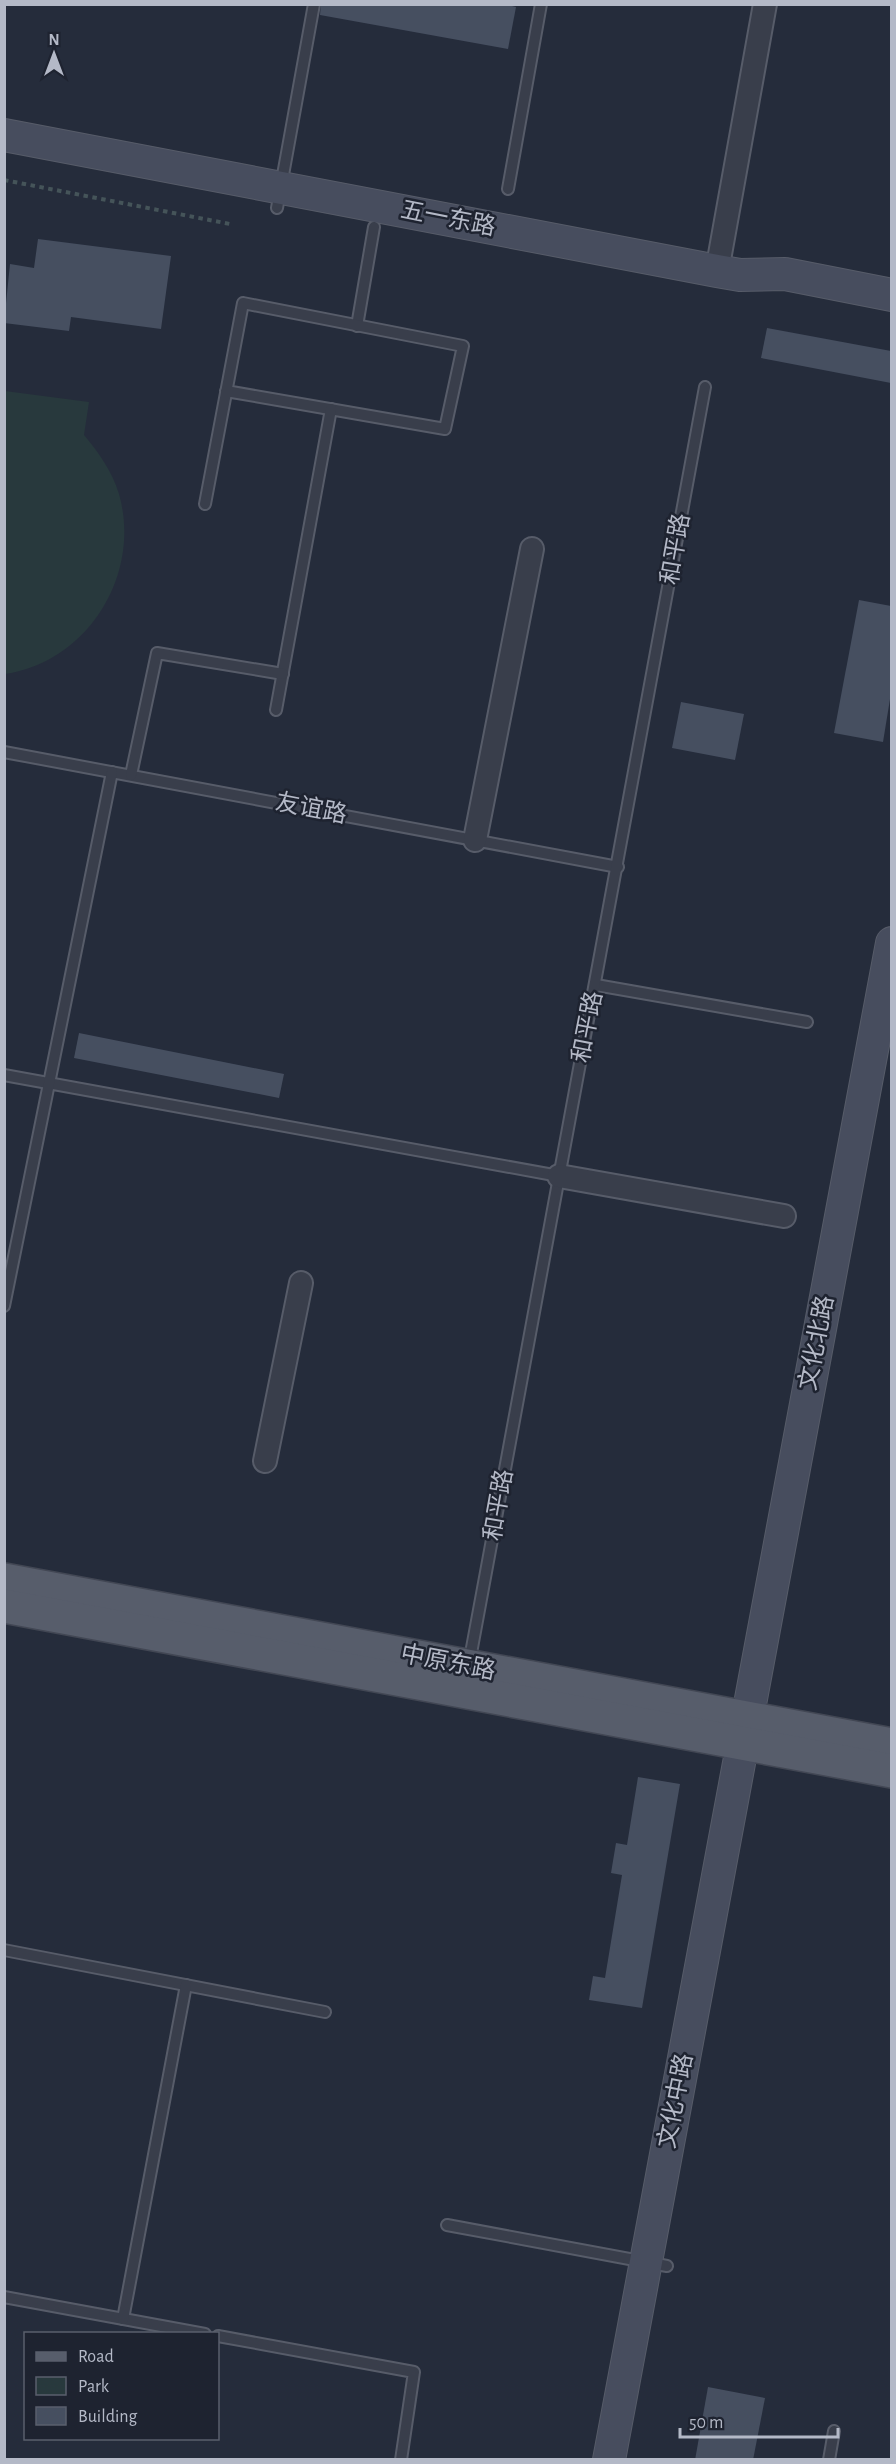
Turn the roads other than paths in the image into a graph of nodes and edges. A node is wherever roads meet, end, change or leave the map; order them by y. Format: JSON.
{"nodes":[{"id":1,"x":314,"y":4,"type":"edge"},
{"id":2,"x":541,"y":4,"type":"edge"},
{"id":3,"x":765,"y":4,"type":"edge"},
{"id":4,"x":4,"y":135,"type":"edge"},
{"id":5,"x":4,"y":157,"type":"edge"},
{"id":6,"x":508,"y":189,"type":"dead end"},
{"id":7,"x":279,"y":198,"type":"junction"},
{"id":8,"x":374,"y":226,"type":"junction"},
{"id":9,"x":717,"y":271,"type":"junction"},
{"id":10,"x":891,"y":296,"type":"edge"},
{"id":11,"x":891,"y":317,"type":"edge"},
{"id":12,"x":357,"y":326,"type":"junction"},
{"id":13,"x":705,"y":387,"type":"dead end"},
{"id":14,"x":226,"y":391,"type":"junction"},
{"id":15,"x":331,"y":409,"type":"junction"},
{"id":16,"x":205,"y":504,"type":"dead end"},
{"id":17,"x":532,"y":549,"type":"dead end"},
{"id":18,"x":283,"y":674,"type":"junction"},
{"id":19,"x":276,"y":710,"type":"dead end"},
{"id":20,"x":4,"y":752,"type":"edge"},
{"id":21,"x":112,"y":772,"type":"junction"},
{"id":22,"x":131,"y":775,"type":"junction"},
{"id":23,"x":475,"y":840,"type":"junction"},
{"id":24,"x":618,"y":867,"type":"junction"},
{"id":25,"x":891,"y":944,"type":"edge"},
{"id":26,"x":596,"y":985,"type":"junction"},
{"id":27,"x":807,"y":1022,"type":"dead end"},
{"id":28,"x":891,"y":1061,"type":"edge"},
{"id":29,"x":4,"y":1075,"type":"edge"},
{"id":30,"x":49,"y":1083,"type":"junction"},
{"id":31,"x":559,"y":1176,"type":"junction"},
{"id":32,"x":784,"y":1216,"type":"dead end"},
{"id":33,"x":301,"y":1283,"type":"dead end"},
{"id":34,"x":4,"y":1306,"type":"edge"},
{"id":35,"x":265,"y":1461,"type":"dead end"},
{"id":36,"x":4,"y":1580,"type":"edge"},
{"id":37,"x":4,"y":1606,"type":"edge"},
{"id":38,"x":469,"y":1667,"type":"junction"},
{"id":39,"x":756,"y":1733,"type":"junction"},
{"id":40,"x":891,"y":1745,"type":"edge"},
{"id":41,"x":891,"y":1771,"type":"edge"},
{"id":42,"x":4,"y":1950,"type":"edge"},
{"id":43,"x":186,"y":1985,"type":"junction"},
{"id":44,"x":325,"y":2012,"type":"dead end"},
{"id":45,"x":447,"y":2225,"type":"dead end"},
{"id":46,"x":657,"y":2264,"type":"junction"},
{"id":47,"x":4,"y":2297,"type":"edge"},
{"id":48,"x":123,"y":2319,"type":"junction"},
{"id":49,"x":194,"y":2332,"type":"edge"},
{"id":50,"x":219,"y":2336,"type":"edge"},
{"id":51,"x":834,"y":2431,"type":"dead end"},
{"id":52,"x":401,"y":2460,"type":"edge"},
{"id":53,"x":609,"y":2460,"type":"edge"},
{"id":54,"x":631,"y":2460,"type":"edge"},
{"id":55,"x":830,"y":2460,"type":"edge"}],
"edges":[{"from":1,"to":7,"type":"lane"},
{"from":2,"to":6,"type":"lane"},
{"from":3,"to":9,"type":"street"},
{"from":4,"to":7,"type":"street","name":"五一东路"},
{"from":5,"to":7,"type":"street","name":"五一东路"},
{"from":7,"to":8,"type":"street","name":"五一东路"},
{"from":7,"to":9,"type":"street","name":"五一东路"},
{"from":8,"to":11,"type":"street","name":"五一东路"},
{"from":8,"to":12,"type":"lane"},
{"from":9,"to":10,"type":"street","name":"五一东路"},
{"from":12,"to":14,"type":"lane"},
{"from":12,"to":15,"type":"lane"},
{"from":13,"to":24,"type":"lane","name":"和平路"},
{"from":14,"to":15,"type":"lane"},
{"from":14,"to":16,"type":"lane"},
{"from":15,"to":18,"type":"lane"},
{"from":17,"to":23,"type":"street"},
{"from":18,"to":19,"type":"lane"},
{"from":18,"to":22,"type":"lane"},
{"from":20,"to":21,"type":"lane","name":"友谊路"},
{"from":21,"to":22,"type":"lane","name":"友谊路"},
{"from":21,"to":30,"type":"lane"},
{"from":22,"to":23,"type":"lane","name":"友谊路"},
{"from":23,"to":24,"type":"lane","name":"友谊路"},
{"from":24,"to":26,"type":"lane","name":"和平路"},
{"from":25,"to":39,"type":"street","name":"文化北路"},
{"from":26,"to":27,"type":"lane"},
{"from":26,"to":31,"type":"lane","name":"和平路"},
{"from":28,"to":39,"type":"street","name":"文化北路"},
{"from":29,"to":30,"type":"lane"},
{"from":30,"to":31,"type":"lane"},
{"from":30,"to":34,"type":"lane"},
{"from":31,"to":32,"type":"street"},
{"from":31,"to":38,"type":"lane","name":"和平路"},
{"from":33,"to":35,"type":"street"},
{"from":36,"to":38,"type":"main road","name":"中原东路"},
{"from":37,"to":39,"type":"main road","name":"中原东路"},
{"from":38,"to":39,"type":"main road","name":"中原东路"},
{"from":39,"to":40,"type":"main road","name":"中原东路"},
{"from":39,"to":41,"type":"main road","name":"中原东路"},
{"from":39,"to":46,"type":"street","name":"文化中路"},
{"from":42,"to":43,"type":"lane"},
{"from":43,"to":44,"type":"lane"},
{"from":43,"to":48,"type":"lane"},
{"from":45,"to":46,"type":"lane"},
{"from":46,"to":53,"type":"street","name":"文化中路"},
{"from":46,"to":54,"type":"street","name":"文化中路"},
{"from":47,"to":48,"type":"lane"},
{"from":48,"to":49,"type":"lane"},
{"from":50,"to":52,"type":"lane"},
{"from":51,"to":55,"type":"lane"}]}
